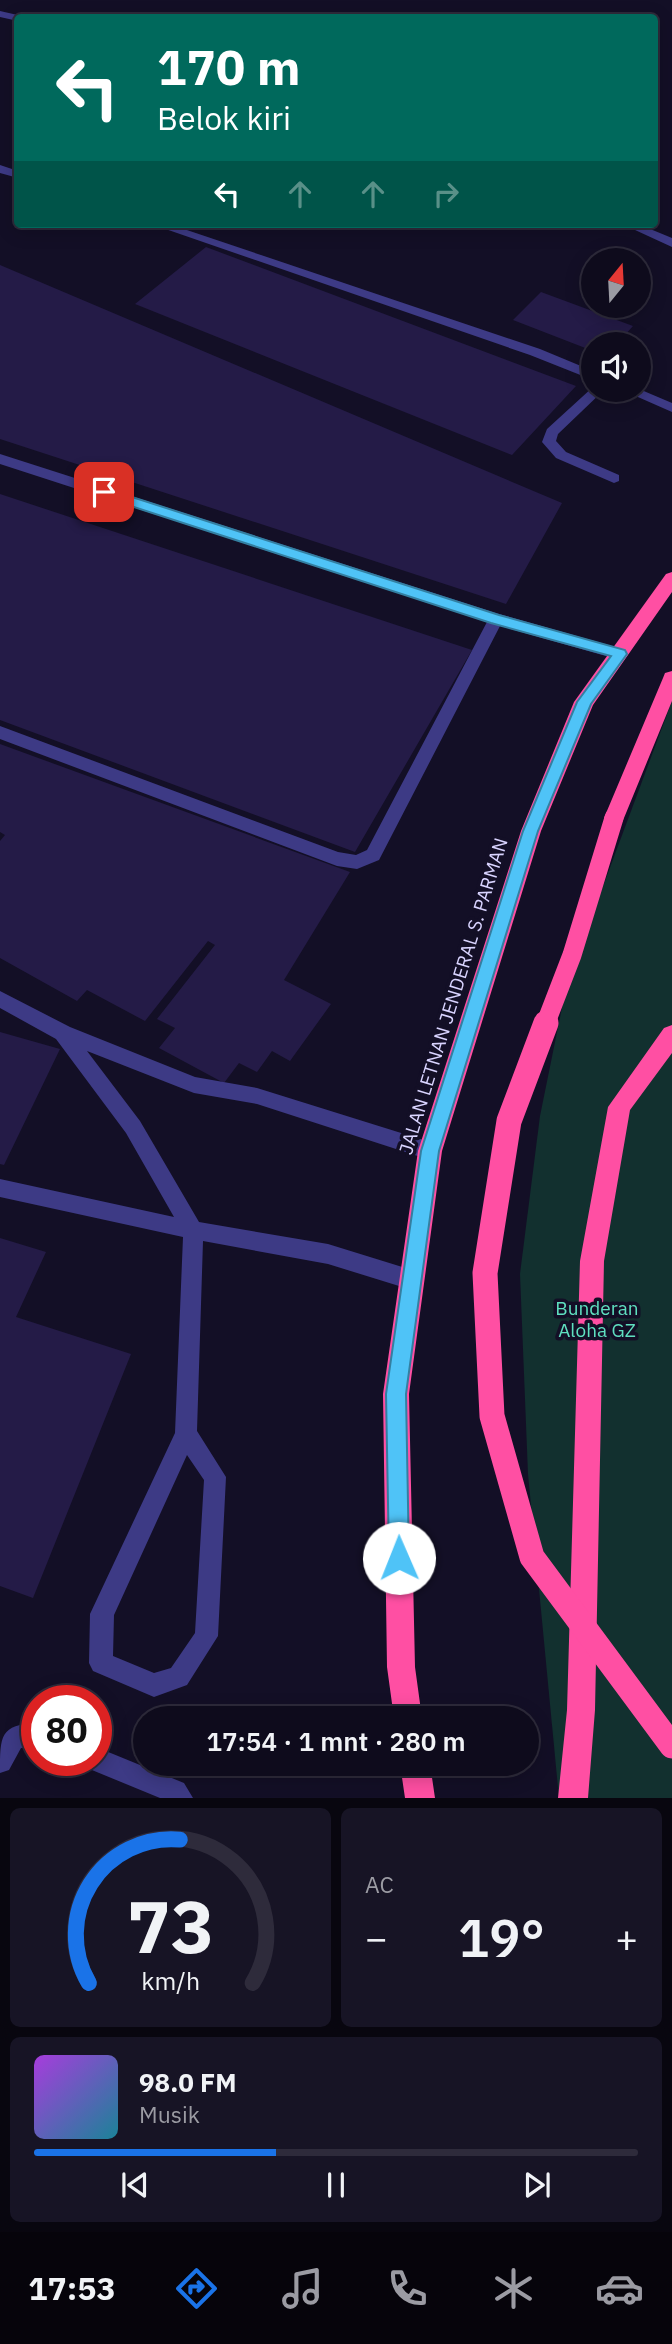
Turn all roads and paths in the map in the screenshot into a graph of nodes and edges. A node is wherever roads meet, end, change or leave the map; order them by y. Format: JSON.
{"nodes":[{"id":1,"x":169,"y":228,"type":"edge"},
{"id":2,"x":637,"y":228,"type":"edge"},
{"id":3,"x":672,"y":243,"type":"edge"},
{"id":4,"x":581,"y":371,"type":"edge"},
{"id":5,"x":651,"y":399,"type":"edge"},
{"id":6,"x":584,"y":402,"type":"edge"},
{"id":7,"x":672,"y":408,"type":"edge"},
{"id":8,"x":0,"y":459,"type":"edge"},
{"id":9,"x":614,"y":478,"type":"dead end"},
{"id":10,"x":672,"y":578,"type":"edge"},
{"id":11,"x":496,"y":619,"type":"junction"},
{"id":12,"x":620,"y":654,"type":"junction"},
{"id":13,"x":672,"y":678,"type":"edge"},
{"id":14,"x":0,"y":732,"type":"edge"},
{"id":15,"x":0,"y":999,"type":"edge"},
{"id":16,"x":63,"y":1033,"type":"junction"},
{"id":17,"x":672,"y":1035,"type":"edge"},
{"id":18,"x":430,"y":1151,"type":"junction"},
{"id":19,"x":0,"y":1188,"type":"edge"},
{"id":20,"x":193,"y":1230,"type":"junction"},
{"id":21,"x":412,"y":1280,"type":"junction"},
{"id":22,"x":186,"y":1434,"type":"junction"},
{"id":23,"x":406,"y":1706,"type":"edge"},
{"id":24,"x":21,"y":1736,"type":"edge"},
{"id":25,"x":672,"y":1746,"type":"edge"},
{"id":26,"x":0,"y":1761,"type":"edge"},
{"id":27,"x":112,"y":1766,"type":"edge"},
{"id":28,"x":417,"y":1776,"type":"edge"},
{"id":29,"x":181,"y":1798,"type":"edge"},
{"id":30,"x":420,"y":1798,"type":"edge"},
{"id":31,"x":573,"y":1798,"type":"edge"}],
"edges":[{"from":1,"to":4,"type":"street"},
{"from":2,"to":3,"type":"street"},
{"from":5,"to":7,"type":"street"},
{"from":6,"to":9,"type":"street"},
{"from":8,"to":11,"type":"street"},
{"from":10,"to":12,"type":"highway","name":"JALAN LETNAN JENDERAL S. PARMAN"},
{"from":11,"to":12,"type":"street"},
{"from":11,"to":14,"type":"street"},
{"from":12,"to":18,"type":"highway","name":"JALAN LETNAN JENDERAL S. PARMAN"},
{"from":13,"to":25,"type":"highway","bridge":true},
{"from":15,"to":16,"type":"street"},
{"from":16,"to":18,"type":"street"},
{"from":16,"to":20,"type":"street"},
{"from":17,"to":31,"type":"highway"},
{"from":18,"to":21,"type":"highway","name":"JALAN LETNAN JENDERAL S. PARMAN"},
{"from":19,"to":20,"type":"street"},
{"from":20,"to":21,"type":"street"},
{"from":20,"to":22,"type":"street"},
{"from":21,"to":23,"type":"highway","name":"JALAN LETNAN JENDERAL S. PARMAN"},
{"from":22,"to":22,"type":"street"},
{"from":24,"to":26,"type":"street"},
{"from":27,"to":29,"type":"street"},
{"from":28,"to":30,"type":"highway"}]}
